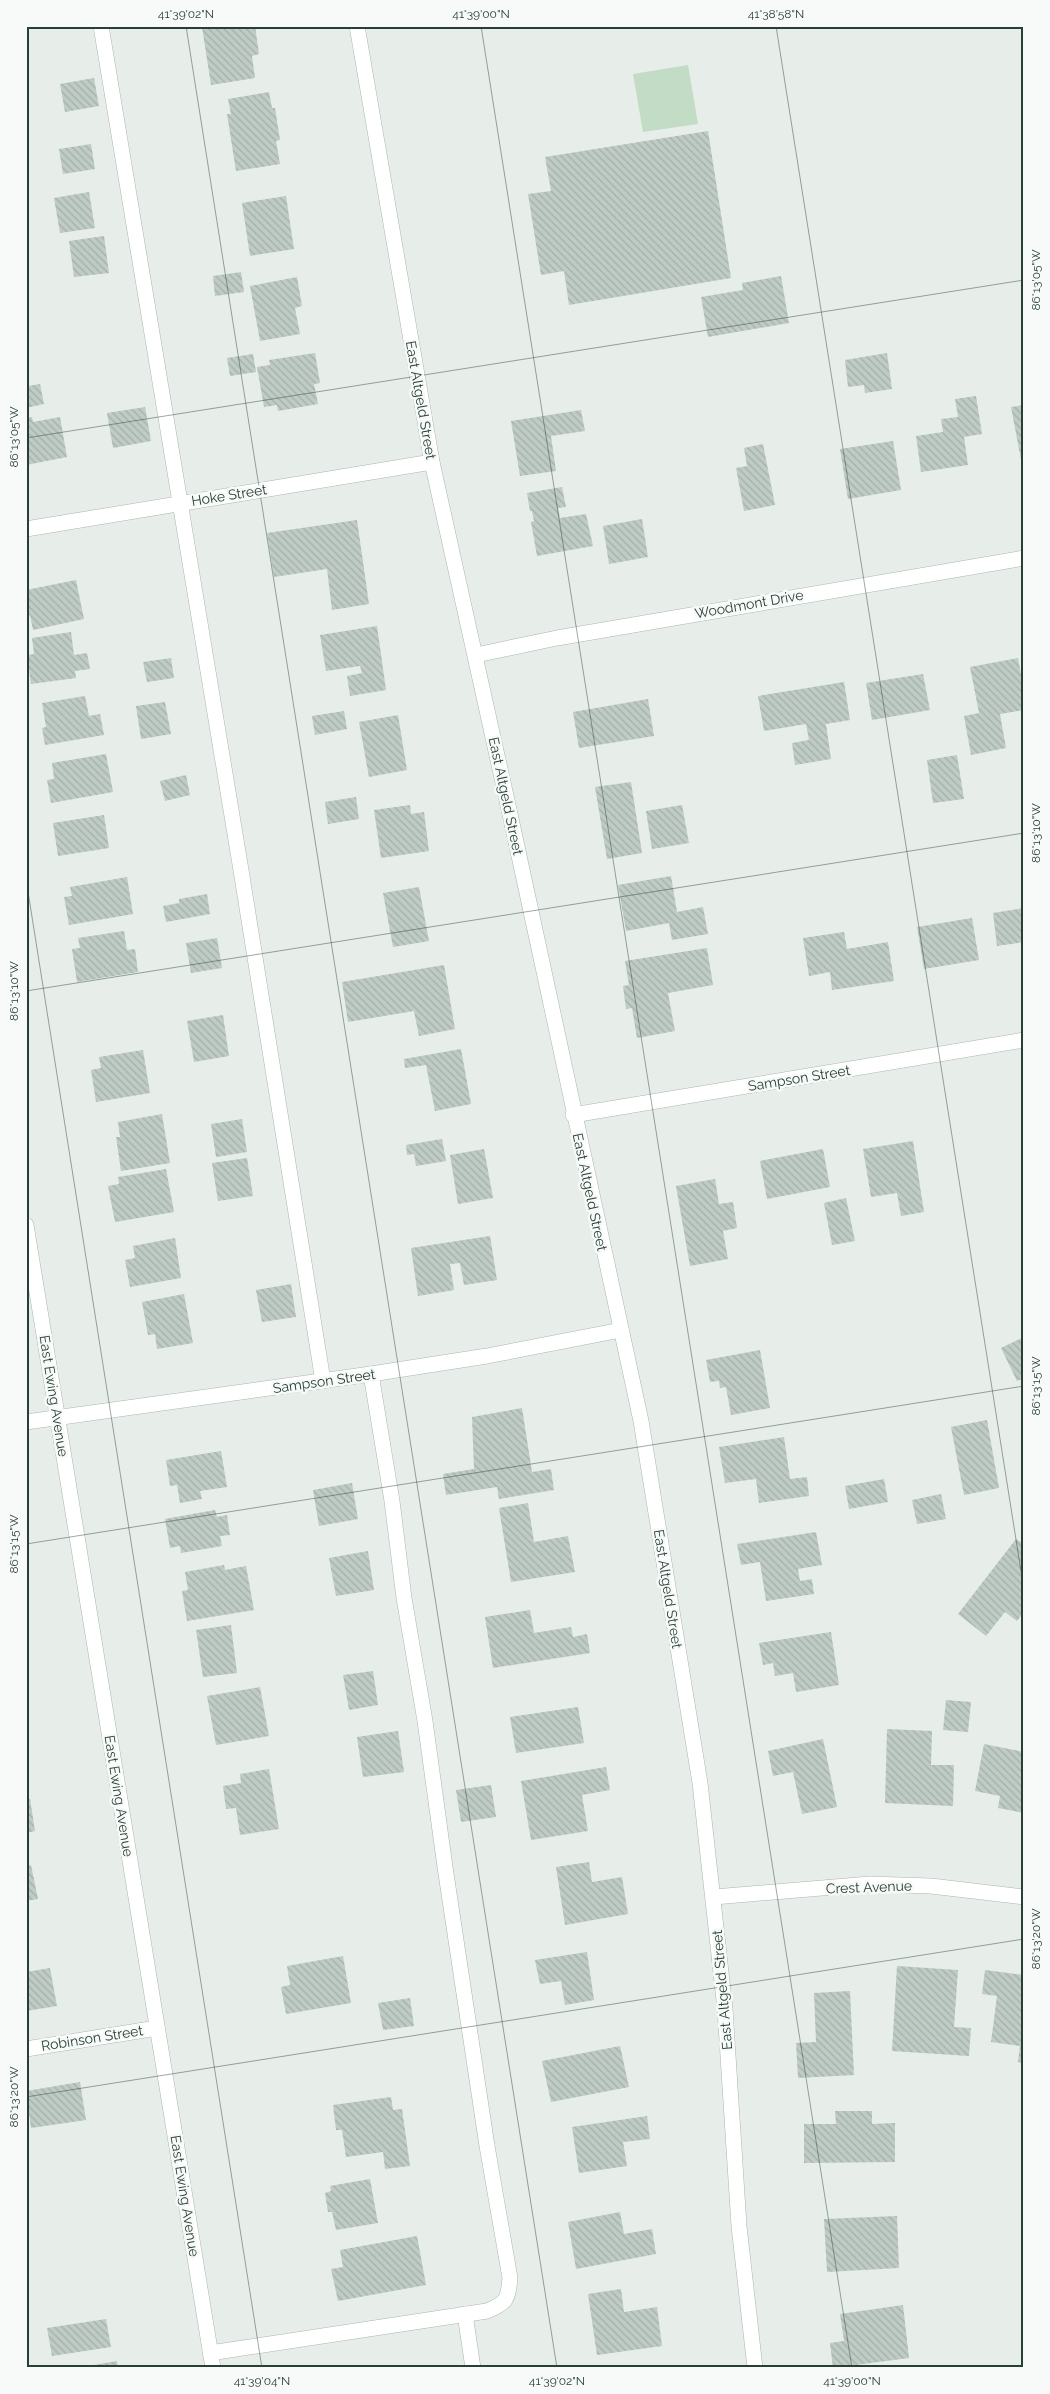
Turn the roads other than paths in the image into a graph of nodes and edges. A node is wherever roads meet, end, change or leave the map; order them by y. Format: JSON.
{"nodes":[{"id":1,"x":101,"y":26,"type":"edge"},
{"id":2,"x":357,"y":26,"type":"edge"},
{"id":3,"x":432,"y":462,"type":"junction"},
{"id":4,"x":181,"y":503,"type":"junction"},
{"id":5,"x":26,"y":529,"type":"edge"},
{"id":6,"x":1024,"y":558,"type":"edge"},
{"id":7,"x":476,"y":655,"type":"junction"},
{"id":8,"x":1024,"y":1040,"type":"edge"},
{"id":9,"x":574,"y":1115,"type":"junction"},
{"id":10,"x":26,"y":1225,"type":"edge"},
{"id":11,"x":621,"y":1330,"type":"junction"},
{"id":12,"x":371,"y":1374,"type":"junction"},
{"id":13,"x":322,"y":1381,"type":"junction"},
{"id":14,"x":58,"y":1417,"type":"junction"},
{"id":15,"x":26,"y":1422,"type":"edge"},
{"id":16,"x":714,"y":1897,"type":"junction"},
{"id":17,"x":1024,"y":1897,"type":"edge"},
{"id":18,"x":157,"y":2028,"type":"junction"},
{"id":19,"x":26,"y":2049,"type":"edge"},
{"id":20,"x":465,"y":2314,"type":"junction"},
{"id":21,"x":212,"y":2360,"type":"edge"},
{"id":22,"x":473,"y":2368,"type":"edge"},
{"id":23,"x":755,"y":2368,"type":"edge"}],
"edges":[{"from":1,"to":4,"type":"street"},
{"from":2,"to":3,"type":"street","name":"East Altgeld Street"},
{"from":3,"to":4,"type":"street","name":"Hoke Street"},
{"from":3,"to":7,"type":"street","name":"East Altgeld Street"},
{"from":4,"to":5,"type":"street","name":"Hoke Street"},
{"from":4,"to":13,"type":"street"},
{"from":6,"to":7,"type":"street","name":"Woodmont Drive"},
{"from":7,"to":9,"type":"street","name":"East Altgeld Street"},
{"from":8,"to":9,"type":"street","name":"Sampson Street"},
{"from":9,"to":11,"type":"street","name":"East Altgeld Street"},
{"from":10,"to":14,"type":"street","name":"East Ewing Avenue"},
{"from":11,"to":12,"type":"street","name":"Sampson Street"},
{"from":11,"to":16,"type":"street","name":"East Altgeld Street"},
{"from":12,"to":13,"type":"street","name":"Sampson Street"},
{"from":12,"to":20,"type":"street"},
{"from":13,"to":14,"type":"street","name":"Sampson Street"},
{"from":14,"to":15,"type":"street","name":"Sampson Street"},
{"from":14,"to":18,"type":"street","name":"East Ewing Avenue"},
{"from":16,"to":17,"type":"street","name":"Crest Avenue"},
{"from":16,"to":23,"type":"street","name":"East Altgeld Street"},
{"from":18,"to":19,"type":"street","name":"Robinson Street"},
{"from":18,"to":21,"type":"street","name":"East Ewing Avenue"},
{"from":20,"to":21,"type":"street"},
{"from":20,"to":22,"type":"street"}]}
